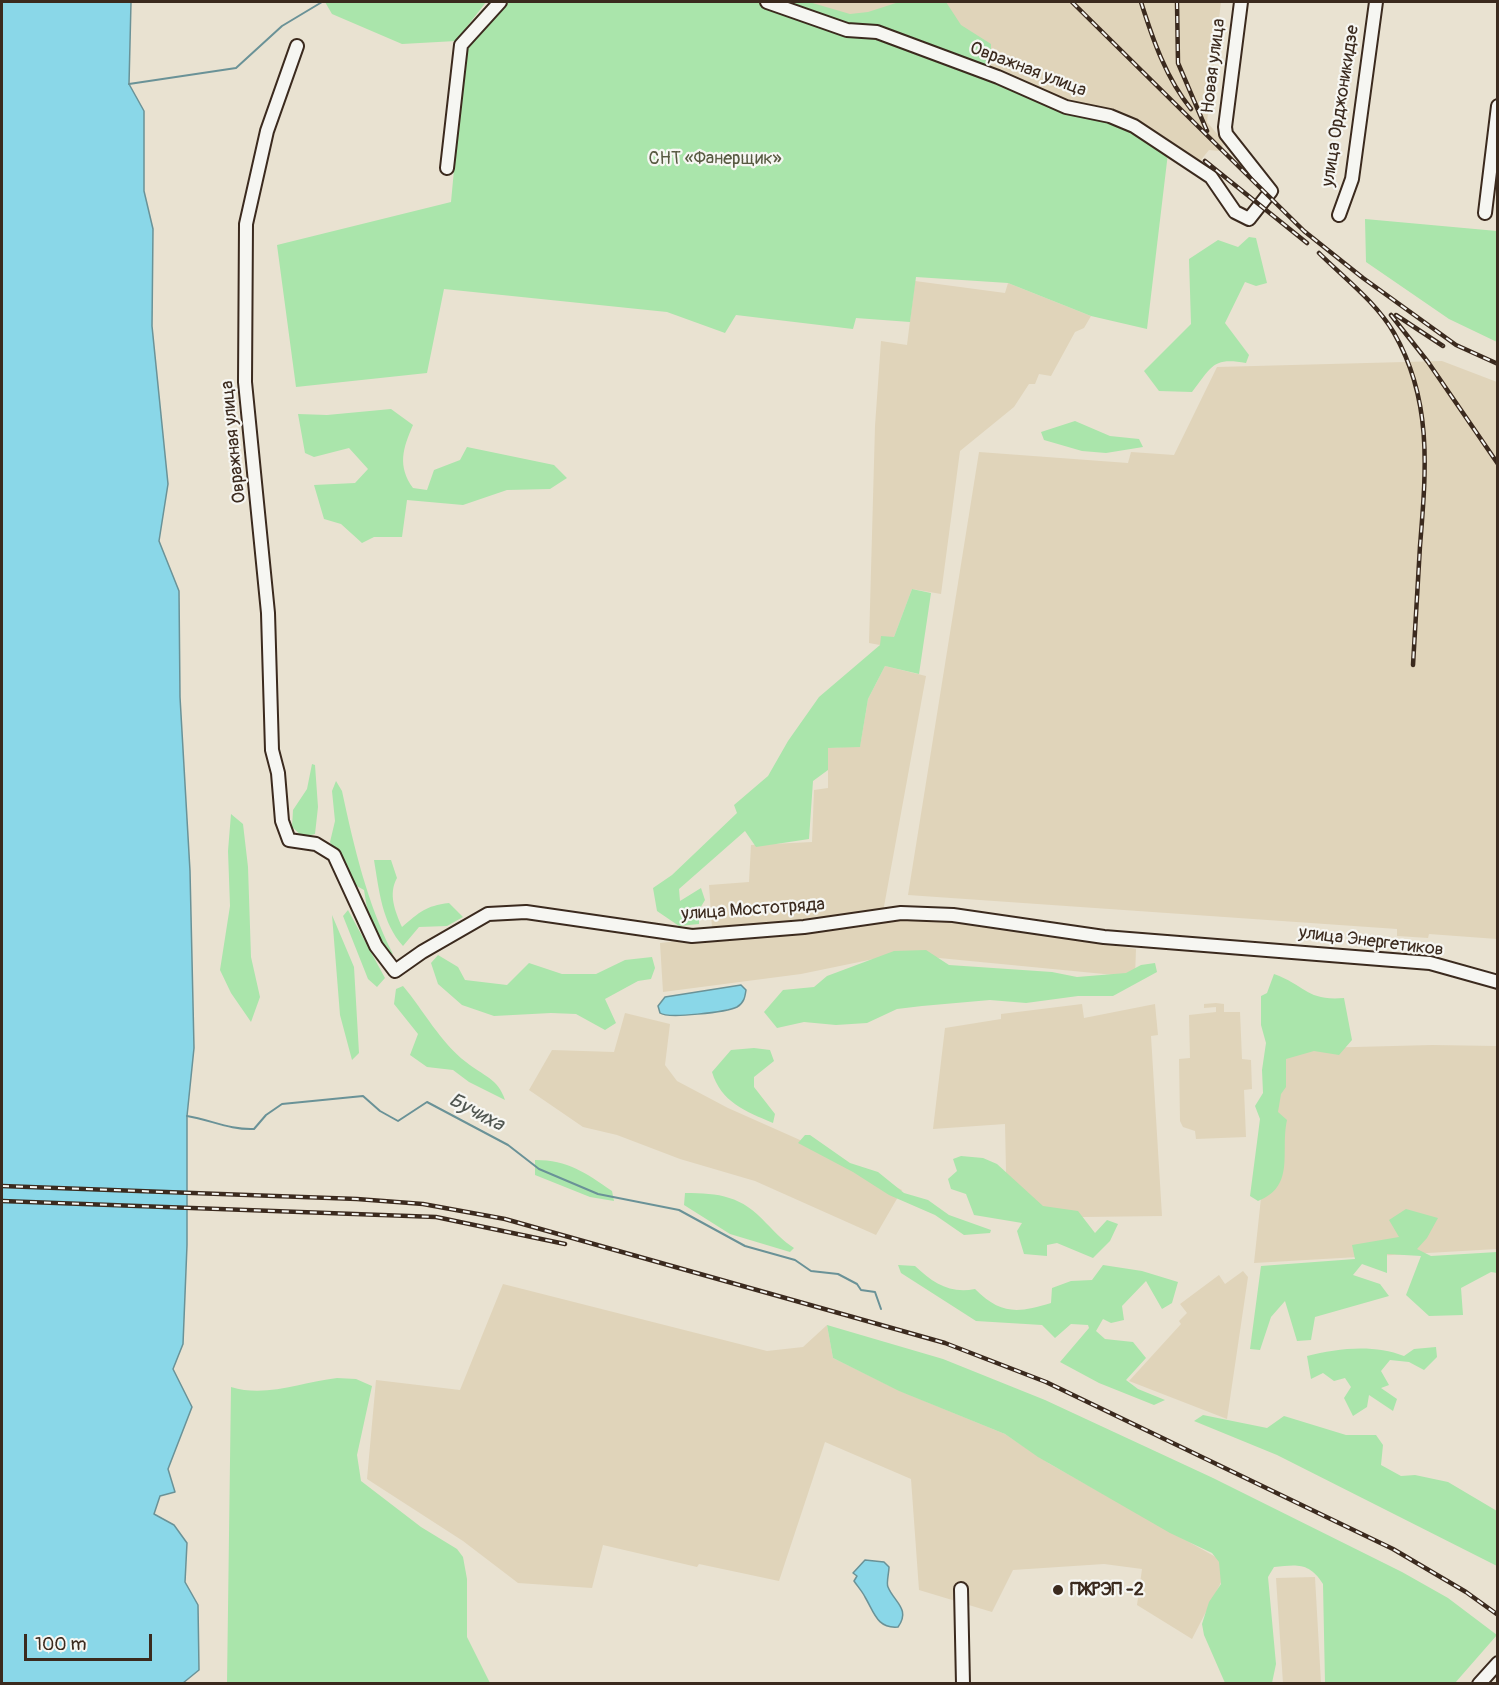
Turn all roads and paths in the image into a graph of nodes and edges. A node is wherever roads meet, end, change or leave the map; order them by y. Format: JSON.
{"nodes":[{"id":1,"x":500,"y":2,"type":"edge"},
{"id":2,"x":767,"y":2,"type":"edge"},
{"id":3,"x":1240,"y":2,"type":"edge"},
{"id":4,"x":1376,"y":2,"type":"edge"},
{"id":5,"x":297,"y":46,"type":"dead end"},
{"id":6,"x":1497,"y":106,"type":"edge"},
{"id":7,"x":447,"y":168,"type":"dead end"},
{"id":8,"x":1271,"y":191,"type":"joint"},
{"id":9,"x":1485,"y":213,"type":"dead end"},
{"id":10,"x":1339,"y":215,"type":"dead end"},
{"id":11,"x":289,"y":840,"type":"joint"},
{"id":12,"x":1275,"y":949,"type":"joint"},
{"id":13,"x":1497,"y":982,"type":"edge"},
{"id":14,"x":961,"y":1589,"type":"dead end"},
{"id":15,"x":1494,"y":1668,"type":"edge"},
{"id":16,"x":963,"y":1683,"type":"edge"},
{"id":17,"x":1479,"y":1683,"type":"edge"}],
"edges":[{"from":1,"to":7,"type":"street"},
{"from":2,"to":8,"type":"street","name":"Овражная улица"},
{"from":3,"to":8,"type":"street","name":"Новая улица"},
{"from":4,"to":10,"type":"street","name":"улица Орджоникидзе"},
{"from":5,"to":11,"type":"street","name":"Овражная улица"},
{"from":6,"to":9,"type":"street"},
{"from":11,"to":12,"type":"street","name":"улица Мостотряда"},
{"from":12,"to":13,"type":"street","name":"улица Энергетиков"},
{"from":14,"to":16,"type":"street"},
{"from":15,"to":17,"type":"street"}]}
